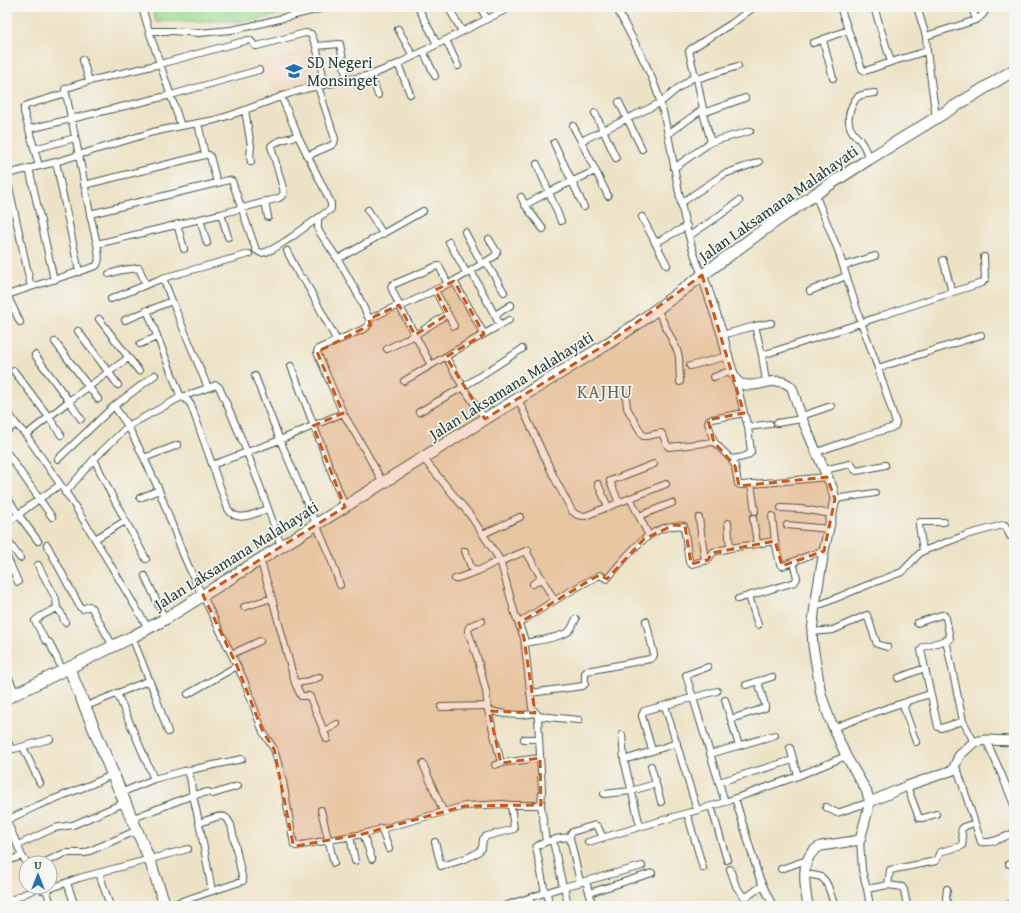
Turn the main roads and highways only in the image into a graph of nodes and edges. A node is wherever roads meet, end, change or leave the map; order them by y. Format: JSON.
{"nodes":[{"id":1,"x":1014,"y":70,"type":"edge"},
{"id":2,"x":12,"y":696,"type":"edge"}],
"edges":[{"from":1,"to":2,"type":"highway","name":"Jalan Laksamana Malahayati"}]}
